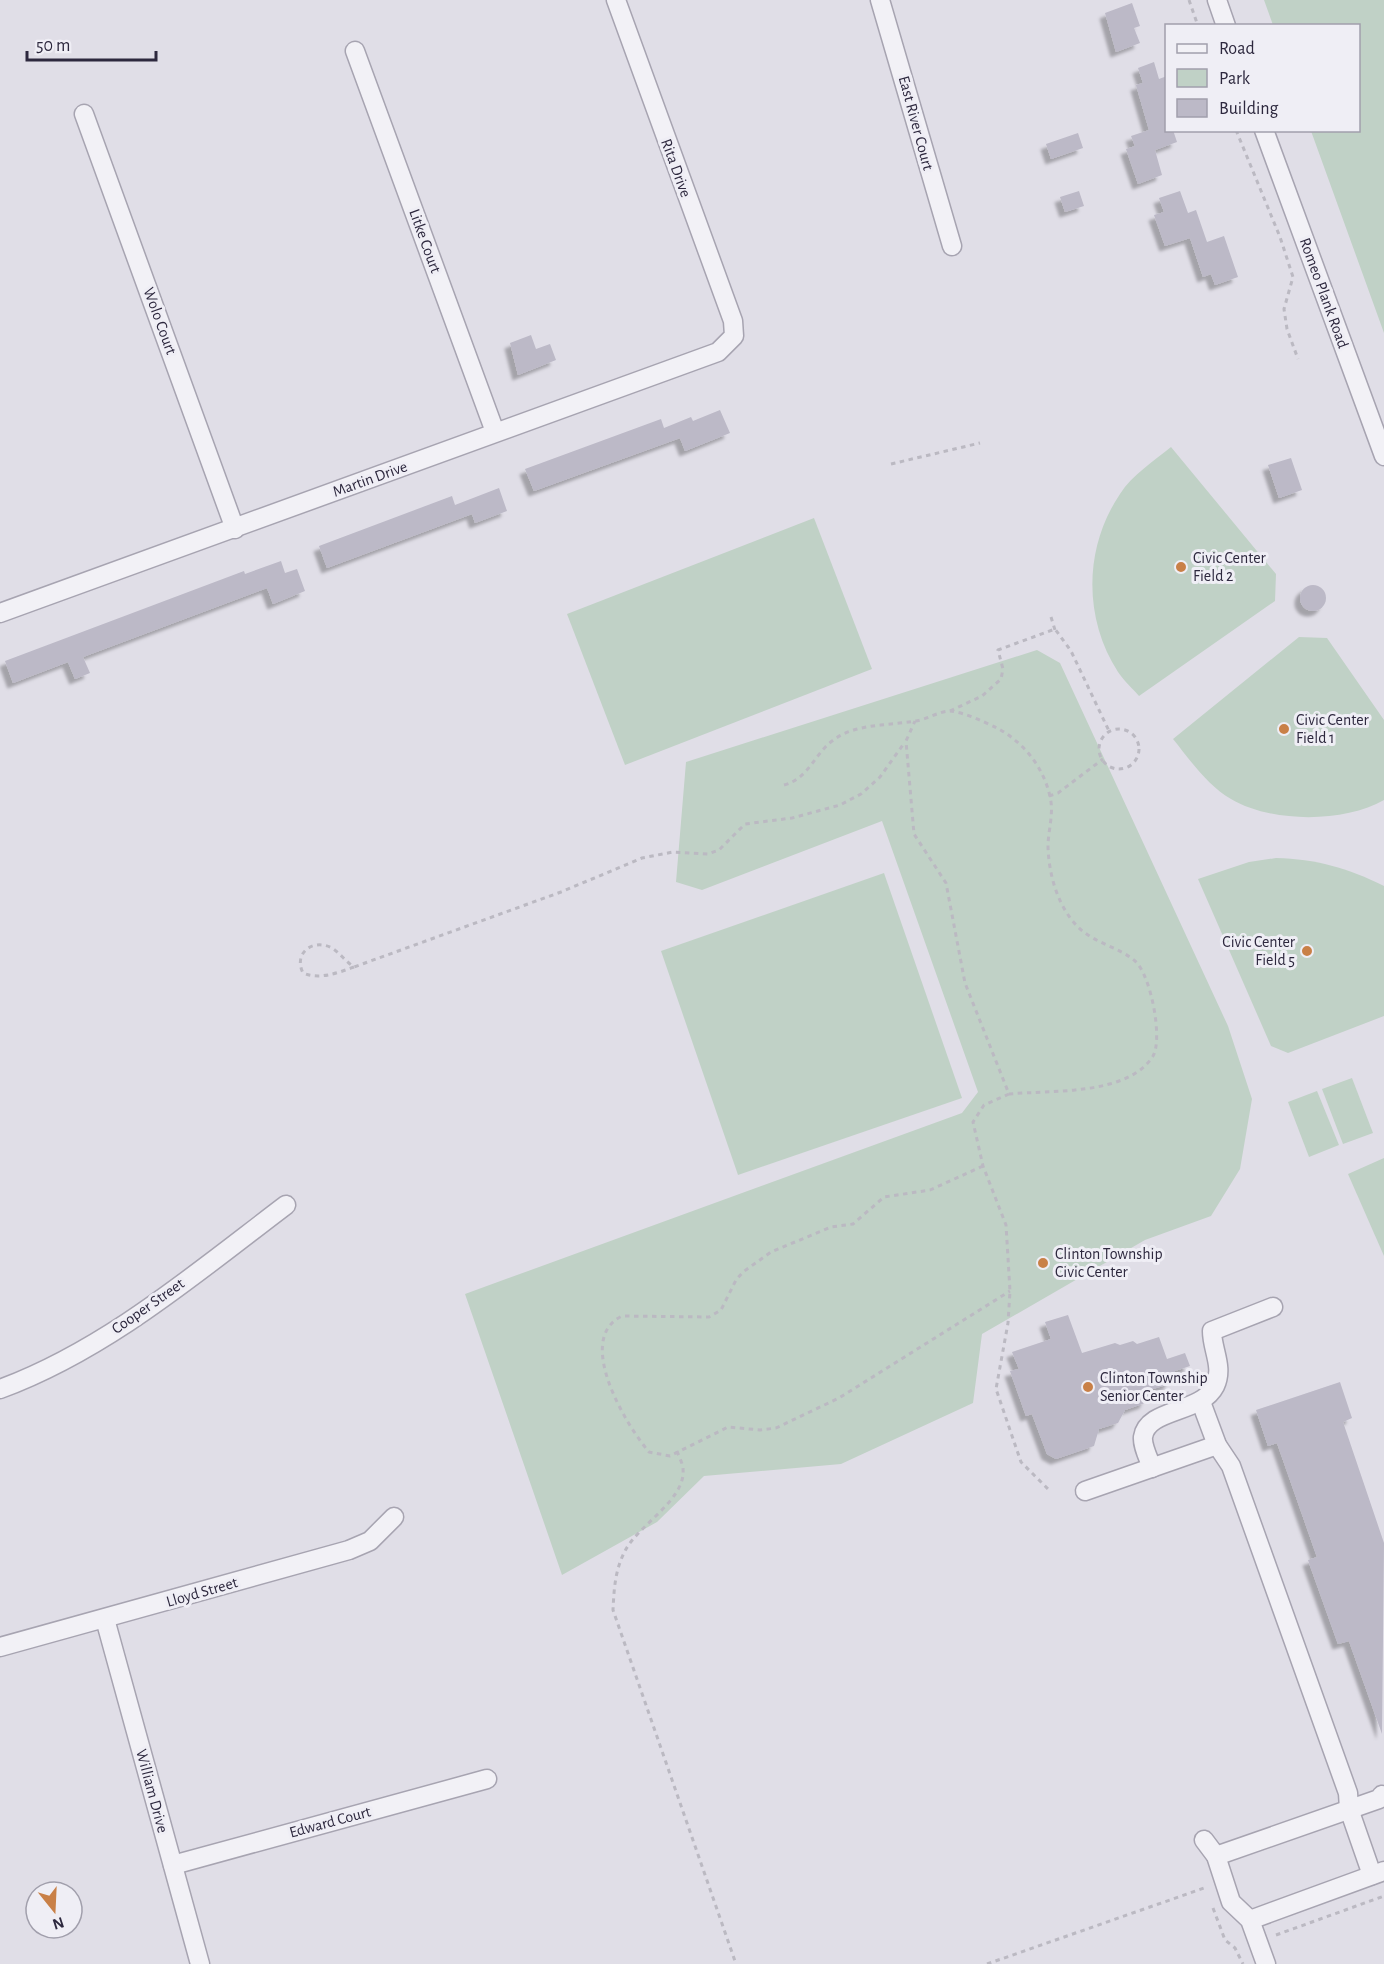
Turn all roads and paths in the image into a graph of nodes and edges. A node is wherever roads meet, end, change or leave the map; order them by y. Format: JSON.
{"nodes":[{"id":1,"x":616,"y":0,"type":"edge"},
{"id":2,"x":880,"y":0,"type":"edge"},
{"id":3,"x":1189,"y":0,"type":"edge"},
{"id":4,"x":1217,"y":0,"type":"edge"},
{"id":5,"x":1197,"y":24,"type":"edge"},
{"id":6,"x":1225,"y":24,"type":"edge"},
{"id":7,"x":355,"y":51,"type":"dead end"},
{"id":8,"x":84,"y":114,"type":"dead end"},
{"id":9,"x":1237,"y":132,"type":"edge"},
{"id":10,"x":1265,"y":132,"type":"edge"},
{"id":11,"x":952,"y":246,"type":"dead end"},
{"id":12,"x":734,"y":336,"type":"joint"},
{"id":13,"x":1298,"y":359,"type":"dead end"},
{"id":14,"x":495,"y":432,"type":"junction"},
{"id":15,"x":980,"y":443,"type":"dead end"},
{"id":16,"x":1384,"y":456,"type":"edge"},
{"id":17,"x":891,"y":464,"type":"dead end"},
{"id":18,"x":235,"y":529,"type":"junction"},
{"id":19,"x":0,"y":613,"type":"edge"},
{"id":20,"x":1051,"y":617,"type":"dead end"},
{"id":21,"x":1055,"y":630,"type":"junction"},
{"id":22,"x":950,"y":711,"type":"junction"},
{"id":23,"x":915,"y":722,"type":"junction"},
{"id":24,"x":1110,"y":731,"type":"junction"},
{"id":25,"x":906,"y":741,"type":"junction"},
{"id":26,"x":1103,"y":759,"type":"junction"},
{"id":27,"x":784,"y":785,"type":"dead end"},
{"id":28,"x":1049,"y":796,"type":"junction"},
{"id":29,"x":354,"y":967,"type":"junction"},
{"id":30,"x":1009,"y":1094,"type":"junction"},
{"id":31,"x":983,"y":1166,"type":"junction"},
{"id":32,"x":286,"y":1205,"type":"dead end"},
{"id":33,"x":1010,"y":1291,"type":"junction"},
{"id":34,"x":1273,"y":1307,"type":"dead end"},
{"id":35,"x":0,"y":1389,"type":"edge"},
{"id":36,"x":1201,"y":1402,"type":"junction"},
{"id":37,"x":1217,"y":1445,"type":"junction"},
{"id":38,"x":677,"y":1451,"type":"junction"},
{"id":39,"x":1152,"y":1468,"type":"junction"},
{"id":40,"x":1050,"y":1491,"type":"dead end"},
{"id":41,"x":1085,"y":1491,"type":"dead end"},
{"id":42,"x":394,"y":1517,"type":"dead end"},
{"id":43,"x":105,"y":1619,"type":"junction"},
{"id":44,"x":0,"y":1647,"type":"edge"},
{"id":45,"x":486,"y":1779,"type":"dead end"},
{"id":46,"x":1382,"y":1795,"type":"dead end"},
{"id":47,"x":1349,"y":1809,"type":"junction"},
{"id":48,"x":1204,"y":1840,"type":"dead end"},
{"id":49,"x":1216,"y":1856,"type":"junction"},
{"id":50,"x":173,"y":1865,"type":"junction"},
{"id":51,"x":1378,"y":1873,"type":"edge"},
{"id":52,"x":1207,"y":1887,"type":"dead end"},
{"id":53,"x":1384,"y":1896,"type":"edge"},
{"id":54,"x":1250,"y":1920,"type":"junction"},
{"id":55,"x":1276,"y":1935,"type":"dead end"},
{"id":56,"x":1241,"y":1946,"type":"dead end"},
{"id":57,"x":1235,"y":1948,"type":"dead end"},
{"id":58,"x":200,"y":1964,"type":"edge"},
{"id":59,"x":736,"y":1964,"type":"edge"},
{"id":60,"x":987,"y":1964,"type":"edge"},
{"id":61,"x":1266,"y":1964,"type":"edge"}],
"edges":[{"from":1,"to":12,"type":"street","name":"Rita Drive"},
{"from":2,"to":11,"type":"street","name":"East River Court"},
{"from":3,"to":5,"type":"path"},
{"from":4,"to":6,"type":"street"},
{"from":7,"to":14,"type":"street","name":"Litke Court"},
{"from":8,"to":18,"type":"street","name":"Wolo Court"},
{"from":9,"to":13,"type":"path"},
{"from":10,"to":16,"type":"street","name":"Romeo Plank Road"},
{"from":12,"to":14,"type":"street","name":"Martin Drive"},
{"from":14,"to":18,"type":"street","name":"Martin Drive"},
{"from":15,"to":17,"type":"path"},
{"from":18,"to":19,"type":"street","name":"Martin Drive"},
{"from":20,"to":21,"type":"path"},
{"from":21,"to":22,"type":"path"},
{"from":21,"to":24,"type":"path"},
{"from":22,"to":23,"type":"path"},
{"from":22,"to":28,"type":"path"},
{"from":23,"to":25,"type":"path"},
{"from":23,"to":27,"type":"path"},
{"from":24,"to":26,"type":"path"},
{"from":24,"to":26,"type":"path"},
{"from":25,"to":29,"type":"path"},
{"from":25,"to":30,"type":"path"},
{"from":26,"to":28,"type":"path"},
{"from":28,"to":30,"type":"path"},
{"from":29,"to":29,"type":"path"},
{"from":30,"to":31,"type":"path"},
{"from":31,"to":33,"type":"path"},
{"from":31,"to":38,"type":"path"},
{"from":32,"to":35,"type":"street","name":"Cooper Street"},
{"from":33,"to":38,"type":"path"},
{"from":33,"to":40,"type":"path"},
{"from":34,"to":36,"type":"street"},
{"from":36,"to":37,"type":"street"},
{"from":36,"to":39,"type":"street"},
{"from":37,"to":39,"type":"street"},
{"from":37,"to":47,"type":"street"},
{"from":38,"to":59,"type":"path"},
{"from":39,"to":41,"type":"street"},
{"from":42,"to":43,"type":"street","name":"Lloyd Street"},
{"from":43,"to":44,"type":"street","name":"Lloyd Street"},
{"from":43,"to":50,"type":"street","name":"William Drive"},
{"from":45,"to":50,"type":"street","name":"Edward Court"},
{"from":46,"to":47,"type":"street"},
{"from":47,"to":49,"type":"street"},
{"from":47,"to":51,"type":"street"},
{"from":48,"to":49,"type":"street"},
{"from":49,"to":54,"type":"street"},
{"from":50,"to":58,"type":"street","name":"William Drive"},
{"from":51,"to":54,"type":"street"},
{"from":52,"to":60,"type":"path"},
{"from":53,"to":55,"type":"path"},
{"from":54,"to":61,"type":"street"},
{"from":56,"to":57,"type":"path"}]}
